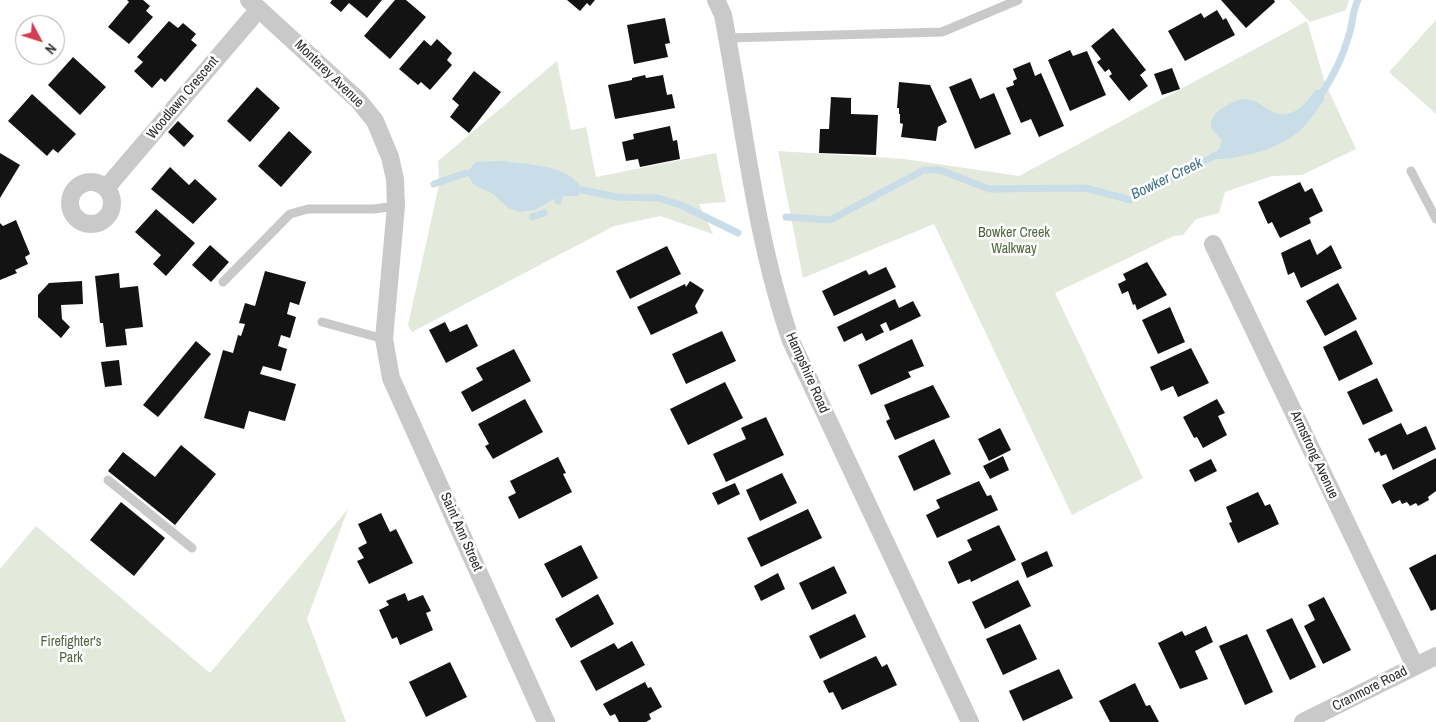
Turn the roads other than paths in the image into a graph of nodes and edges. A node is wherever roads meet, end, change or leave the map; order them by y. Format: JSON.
{"nodes":[{"id":1,"x":716,"y":0,"type":"edge"},
{"id":2,"x":1018,"y":0,"type":"edge"},
{"id":3,"x":254,"y":4,"type":"edge"},
{"id":4,"x":728,"y":38,"type":"junction"},
{"id":5,"x":1411,"y":171,"type":"dead end"},
{"id":6,"x":107,"y":187,"type":"dead end"},
{"id":7,"x":396,"y":206,"type":"junction"},
{"id":8,"x":1436,"y":219,"type":"edge"},
{"id":9,"x":1213,"y":244,"type":"dead end"},
{"id":10,"x":223,"y":282,"type":"dead end"},
{"id":11,"x":322,"y":322,"type":"dead end"},
{"id":12,"x":384,"y":339,"type":"junction"},
{"id":13,"x":108,"y":480,"type":"dead end"},
{"id":14,"x":192,"y":548,"type":"dead end"},
{"id":15,"x":1436,"y":656,"type":"edge"},
{"id":16,"x":1414,"y":666,"type":"junction"},
{"id":17,"x":546,"y":722,"type":"edge"},
{"id":18,"x":970,"y":722,"type":"edge"},
{"id":19,"x":1303,"y":722,"type":"edge"}],
"edges":[{"from":1,"to":4,"type":"street","name":"Hampshire Road"},
{"from":2,"to":4,"type":"lane"},
{"from":3,"to":6,"type":"street","name":"Woodlawn Crescent"},
{"from":3,"to":7,"type":"street","name":"Monterey Avenue"},
{"from":4,"to":18,"type":"street","name":"Hampshire Road"},
{"from":5,"to":8,"type":"lane"},
{"from":7,"to":10,"type":"lane"},
{"from":7,"to":12,"type":"street","name":"Monterey Avenue"},
{"from":9,"to":16,"type":"street","name":"Armstrong Avenue"},
{"from":11,"to":12,"type":"lane"},
{"from":12,"to":17,"type":"street","name":"Saint Ann Street"},
{"from":13,"to":14,"type":"lane"},
{"from":15,"to":16,"type":"street","name":"Cranmore Road"},
{"from":16,"to":19,"type":"street","name":"Cranmore Road"}]}
